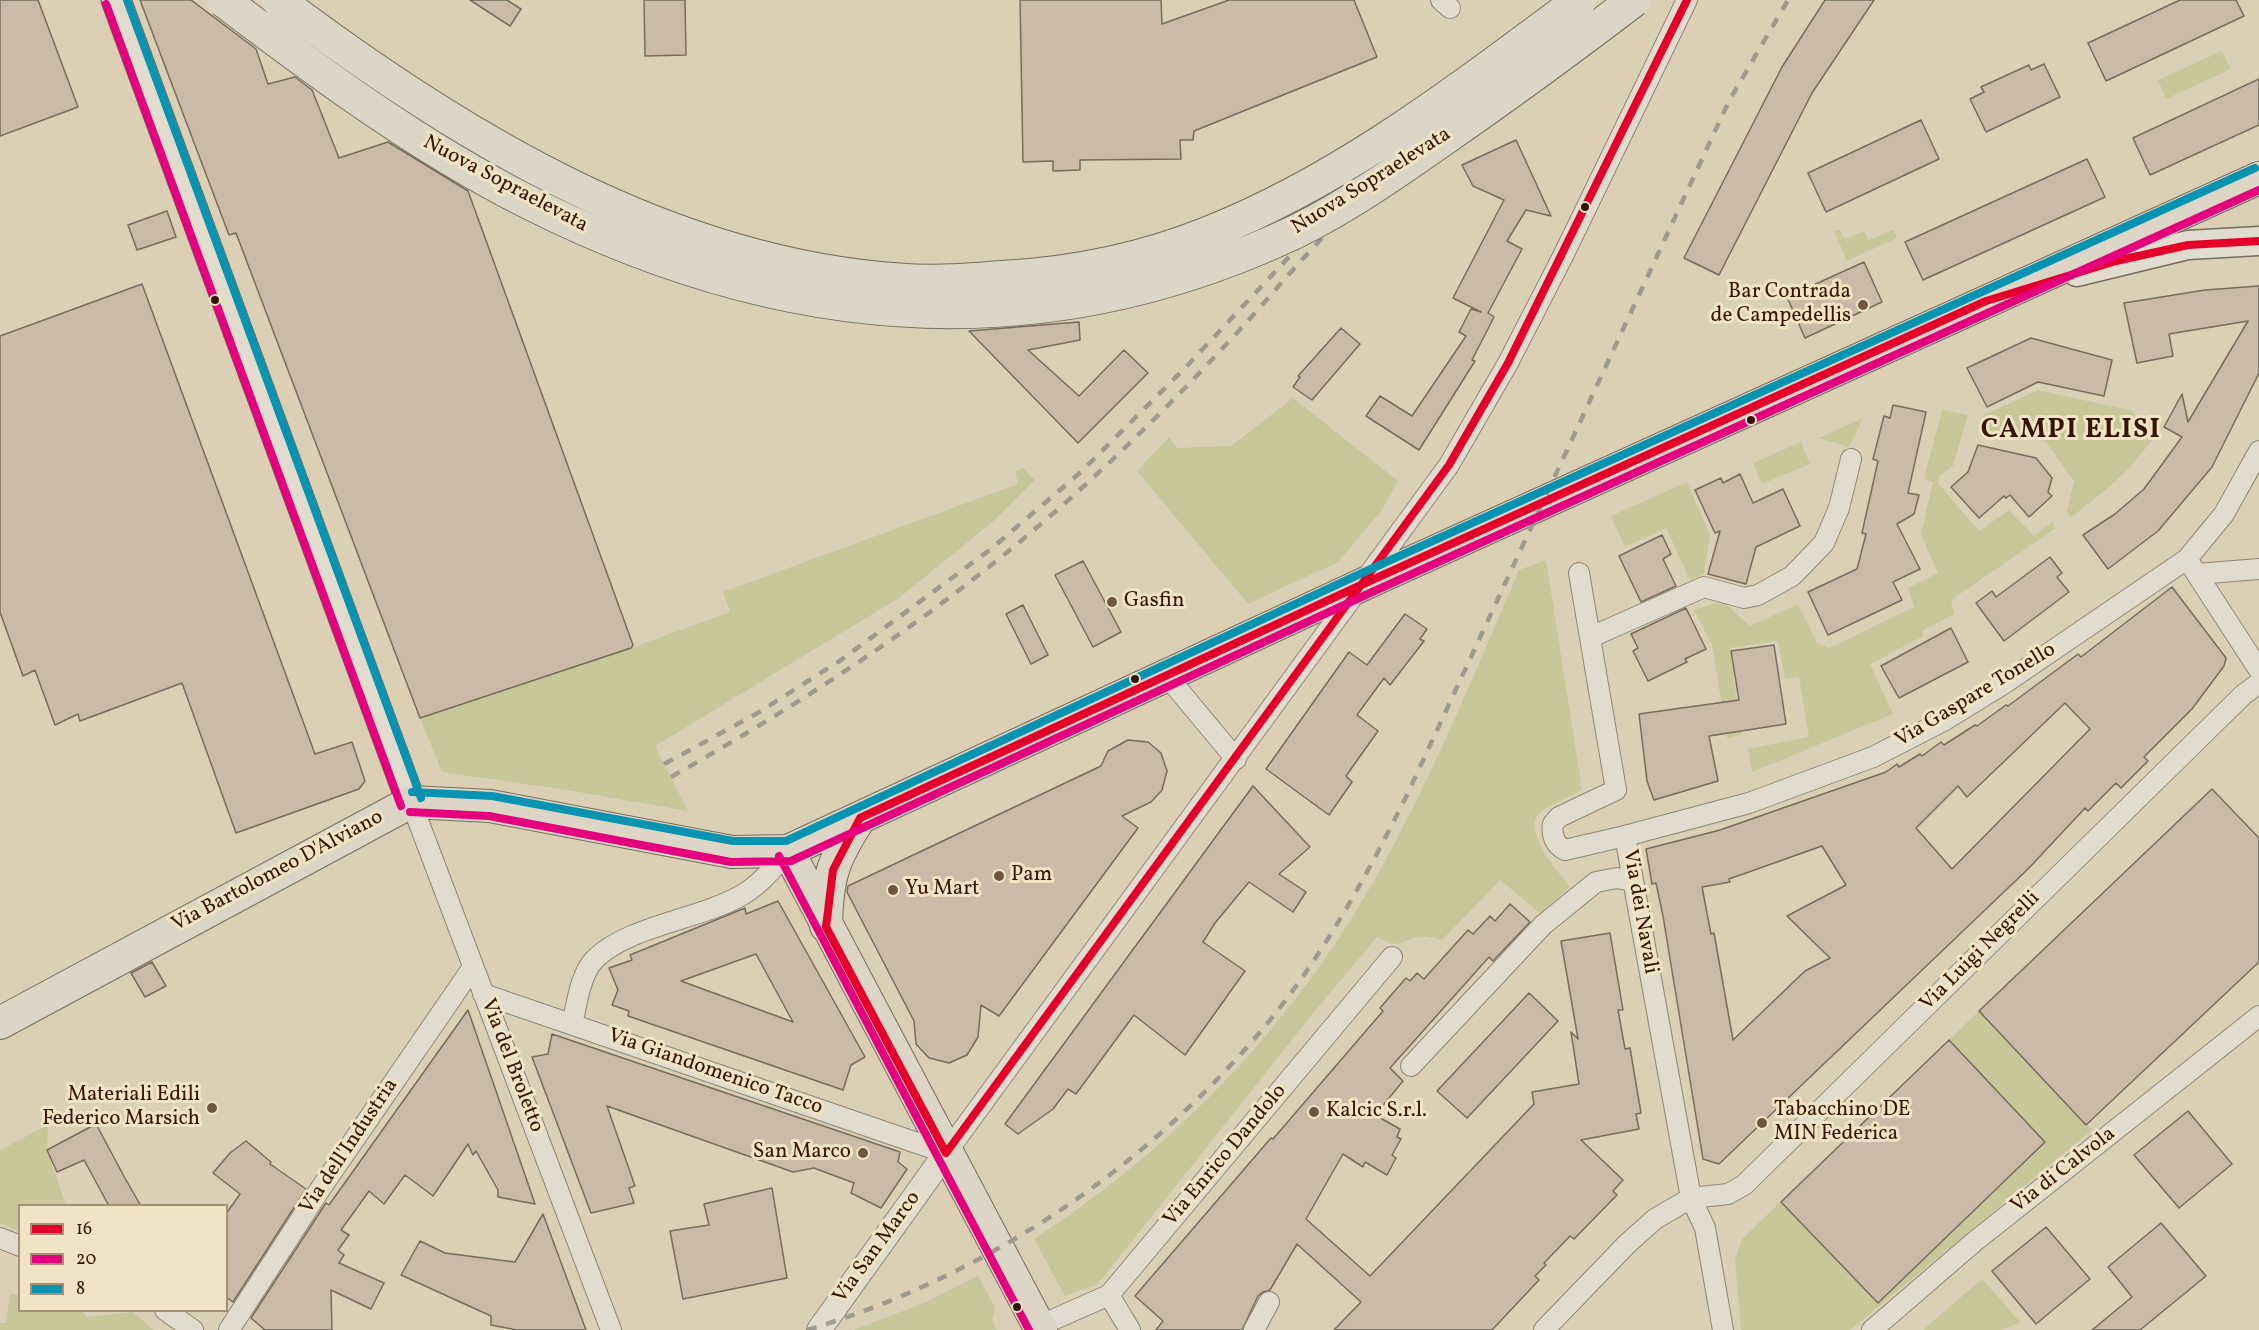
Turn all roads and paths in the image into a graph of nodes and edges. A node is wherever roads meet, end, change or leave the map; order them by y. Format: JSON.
{"nodes":[{"id":1,"x":116,"y":0,"type":"edge"},
{"id":2,"x":223,"y":0,"type":"edge"},
{"id":3,"x":278,"y":0,"type":"edge"},
{"id":4,"x":1580,"y":0,"type":"edge"},
{"id":5,"x":1634,"y":0,"type":"edge"},
{"id":6,"x":1687,"y":0,"type":"edge"},
{"id":7,"x":2259,"y":178,"type":"edge"},
{"id":8,"x":2259,"y":241,"type":"edge"},
{"id":9,"x":1986,"y":301,"type":"junction"},
{"id":10,"x":2258,"y":455,"type":"edge"},
{"id":11,"x":1851,"y":459,"type":"dead end"},
{"id":12,"x":2192,"y":567,"type":"junction"},
{"id":13,"x":2259,"y":569,"type":"edge"},
{"id":14,"x":1579,"y":573,"type":"dead end"},
{"id":15,"x":1366,"y":582,"type":"junction"},
{"id":16,"x":1591,"y":637,"type":"junction"},
{"id":17,"x":2259,"y":670,"type":"edge"},
{"id":18,"x":1167,"y":675,"type":"junction"},
{"id":19,"x":2259,"y":683,"type":"edge"},
{"id":20,"x":1236,"y":759,"type":"junction"},
{"id":21,"x":411,"y":802,"type":"junction"},
{"id":22,"x":860,"y":819,"type":"junction"},
{"id":23,"x":1625,"y":836,"type":"junction"},
{"id":24,"x":788,"y":851,"type":"junction"},
{"id":25,"x":1633,"y":880,"type":"junction"},
{"id":26,"x":826,"y":927,"type":"junction"},
{"id":27,"x":1392,"y":957,"type":"dead end"},
{"id":28,"x":473,"y":967,"type":"junction"},
{"id":29,"x":483,"y":994,"type":"junction"},
{"id":30,"x":2259,"y":1016,"type":"edge"},
{"id":31,"x":0,"y":1023,"type":"edge"},
{"id":32,"x":572,"y":1024,"type":"junction"},
{"id":33,"x":1411,"y":1066,"type":"dead end"},
{"id":34,"x":946,"y":1153,"type":"junction"},
{"id":35,"x":1691,"y":1198,"type":"junction"},
{"id":36,"x":0,"y":1238,"type":"edge"},
{"id":37,"x":18,"y":1245,"type":"edge"},
{"id":38,"x":1109,"y":1295,"type":"junction"},
{"id":39,"x":1269,"y":1302,"type":"dead end"},
{"id":40,"x":166,"y":1312,"type":"edge"},
{"id":41,"x":1040,"y":1328,"type":"edge"},
{"id":42,"x":193,"y":1330,"type":"edge"},
{"id":43,"x":229,"y":1330,"type":"edge"},
{"id":44,"x":611,"y":1330,"type":"edge"},
{"id":45,"x":819,"y":1330,"type":"edge"},
{"id":46,"x":1130,"y":1330,"type":"edge"},
{"id":47,"x":1254,"y":1330,"type":"edge"},
{"id":48,"x":1544,"y":1330,"type":"edge"},
{"id":49,"x":1723,"y":1330,"type":"edge"},
{"id":50,"x":1872,"y":1330,"type":"edge"}],
"edges":[{"from":1,"to":21,"type":"main road"},
{"from":2,"to":5,"type":"highway","name":"Nuova Sopraelevata","bridge":true},
{"from":3,"to":4,"type":"highway","name":"Nuova Sopraelevata","bridge":true},
{"from":6,"to":15,"type":"street","name":"Via San Marco"},
{"from":7,"to":9,"type":"main road"},
{"from":8,"to":9,"type":"main road"},
{"from":9,"to":15,"type":"main road"},
{"from":10,"to":12,"type":"street","name":"Via Gaspare Tonello"},
{"from":11,"to":16,"type":"street"},
{"from":12,"to":13,"type":"street"},
{"from":12,"to":17,"type":"street"},
{"from":12,"to":23,"type":"street","name":"Via Gaspare Tonello"},
{"from":14,"to":16,"type":"street","name":"Via dei Navali"},
{"from":15,"to":18,"type":"main road"},
{"from":15,"to":20,"type":"street","name":"Via San Marco"},
{"from":16,"to":23,"type":"street","name":"Via dei Navali"},
{"from":18,"to":20,"type":"street"},
{"from":18,"to":22,"type":"main road"},
{"from":19,"to":35,"type":"street","name":"Via Luigi Negrelli"},
{"from":20,"to":34,"type":"street","name":"Via San Marco"},
{"from":21,"to":24,"type":"main road"},
{"from":21,"to":28,"type":"street","name":"Via del Broletto"},
{"from":21,"to":31,"type":"main road","name":"Via Bartolomeo D'Alviano"},
{"from":22,"to":24,"type":"main road"},
{"from":22,"to":26,"type":"main road"},
{"from":23,"to":25,"type":"street","name":"Via dei Navali"},
{"from":24,"to":26,"type":"main road"},
{"from":24,"to":32,"type":"street"},
{"from":25,"to":33,"type":"street"},
{"from":25,"to":35,"type":"street","name":"Via dei Navali"},
{"from":26,"to":34,"type":"main road"},
{"from":27,"to":38,"type":"street","name":"Via Enrico Dandolo"},
{"from":28,"to":29,"type":"street","name":"Via del Broletto"},
{"from":28,"to":43,"type":"street","name":"Via dell'Industria"},
{"from":29,"to":32,"type":"street","name":"Via Giandomenico Tacco"},
{"from":29,"to":44,"type":"street","name":"Via del Broletto"},
{"from":30,"to":50,"type":"street","name":"Via di Calvola"},
{"from":32,"to":34,"type":"street","name":"Via Giandomenico Tacco"},
{"from":34,"to":41,"type":"main road"},
{"from":34,"to":45,"type":"street","name":"Via San Marco"},
{"from":35,"to":48,"type":"street"},
{"from":35,"to":49,"type":"street","name":"Via dei Navali"},
{"from":36,"to":37,"type":"street"},
{"from":38,"to":41,"type":"street","name":"Via Enrico Dandolo"},
{"from":38,"to":46,"type":"street"},
{"from":39,"to":47,"type":"street"},
{"from":40,"to":42,"type":"street"}]}
